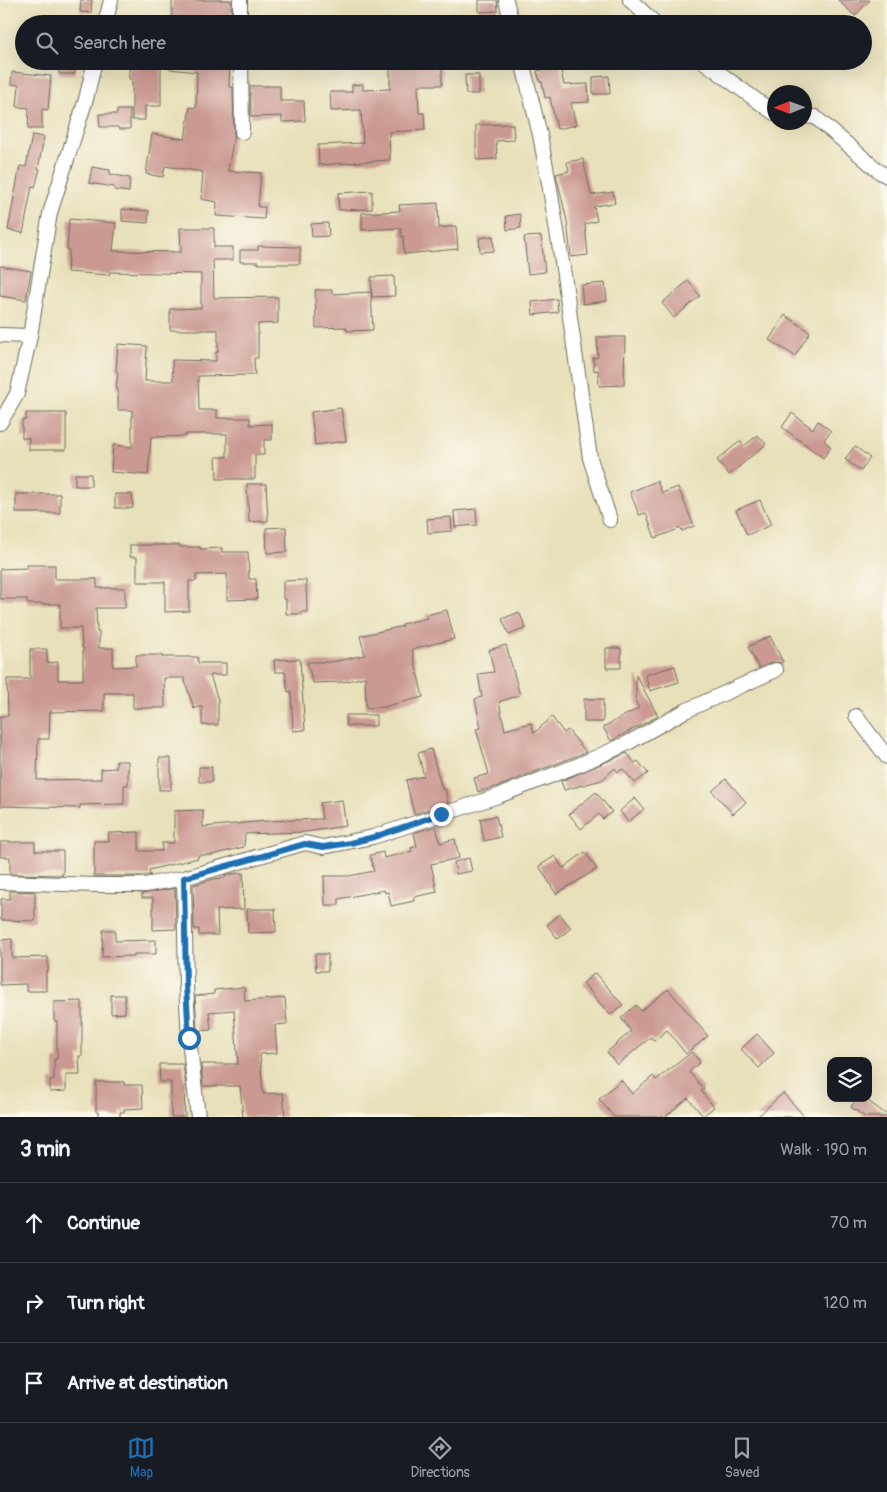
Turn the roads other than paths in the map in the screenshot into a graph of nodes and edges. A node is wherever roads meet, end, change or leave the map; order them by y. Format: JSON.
{"nodes":[{"id":1,"x":111,"y":0,"type":"edge"},
{"id":2,"x":240,"y":0,"type":"edge"},
{"id":3,"x":506,"y":0,"type":"edge"},
{"id":4,"x":630,"y":0,"type":"edge"},
{"id":5,"x":107,"y":15,"type":"edge"},
{"id":6,"x":240,"y":15,"type":"edge"},
{"id":7,"x":510,"y":15,"type":"edge"},
{"id":8,"x":646,"y":15,"type":"edge"},
{"id":9,"x":93,"y":70,"type":"edge"},
{"id":10,"x":241,"y":70,"type":"edge"},
{"id":11,"x":524,"y":70,"type":"edge"},
{"id":12,"x":715,"y":70,"type":"edge"},
{"id":13,"x":767,"y":108,"type":"edge"},
{"id":14,"x":812,"y":117,"type":"edge"},
{"id":15,"x":242,"y":132,"type":"dead end"},
{"id":16,"x":887,"y":176,"type":"edge"},
{"id":17,"x":0,"y":335,"type":"edge"},
{"id":18,"x":30,"y":336,"type":"junction"},
{"id":19,"x":0,"y":423,"type":"edge"},
{"id":20,"x":610,"y":520,"type":"dead end"},
{"id":21,"x":776,"y":670,"type":"dead end"},
{"id":22,"x":856,"y":716,"type":"dead end"},
{"id":23,"x":887,"y":757,"type":"edge"},
{"id":24,"x":184,"y":878,"type":"junction"},
{"id":25,"x":0,"y":882,"type":"edge"},
{"id":26,"x":198,"y":1117,"type":"edge"}],
"edges":[{"from":1,"to":5,"type":"street"},
{"from":2,"to":6,"type":"street"},
{"from":3,"to":7,"type":"street"},
{"from":4,"to":8,"type":"street"},
{"from":9,"to":18,"type":"street"},
{"from":10,"to":15,"type":"street"},
{"from":11,"to":20,"type":"street"},
{"from":12,"to":13,"type":"street"},
{"from":14,"to":16,"type":"street"},
{"from":17,"to":18,"type":"street"},
{"from":18,"to":19,"type":"street"},
{"from":21,"to":24,"type":"street"},
{"from":22,"to":23,"type":"street"},
{"from":24,"to":25,"type":"street"},
{"from":24,"to":26,"type":"street"}]}
